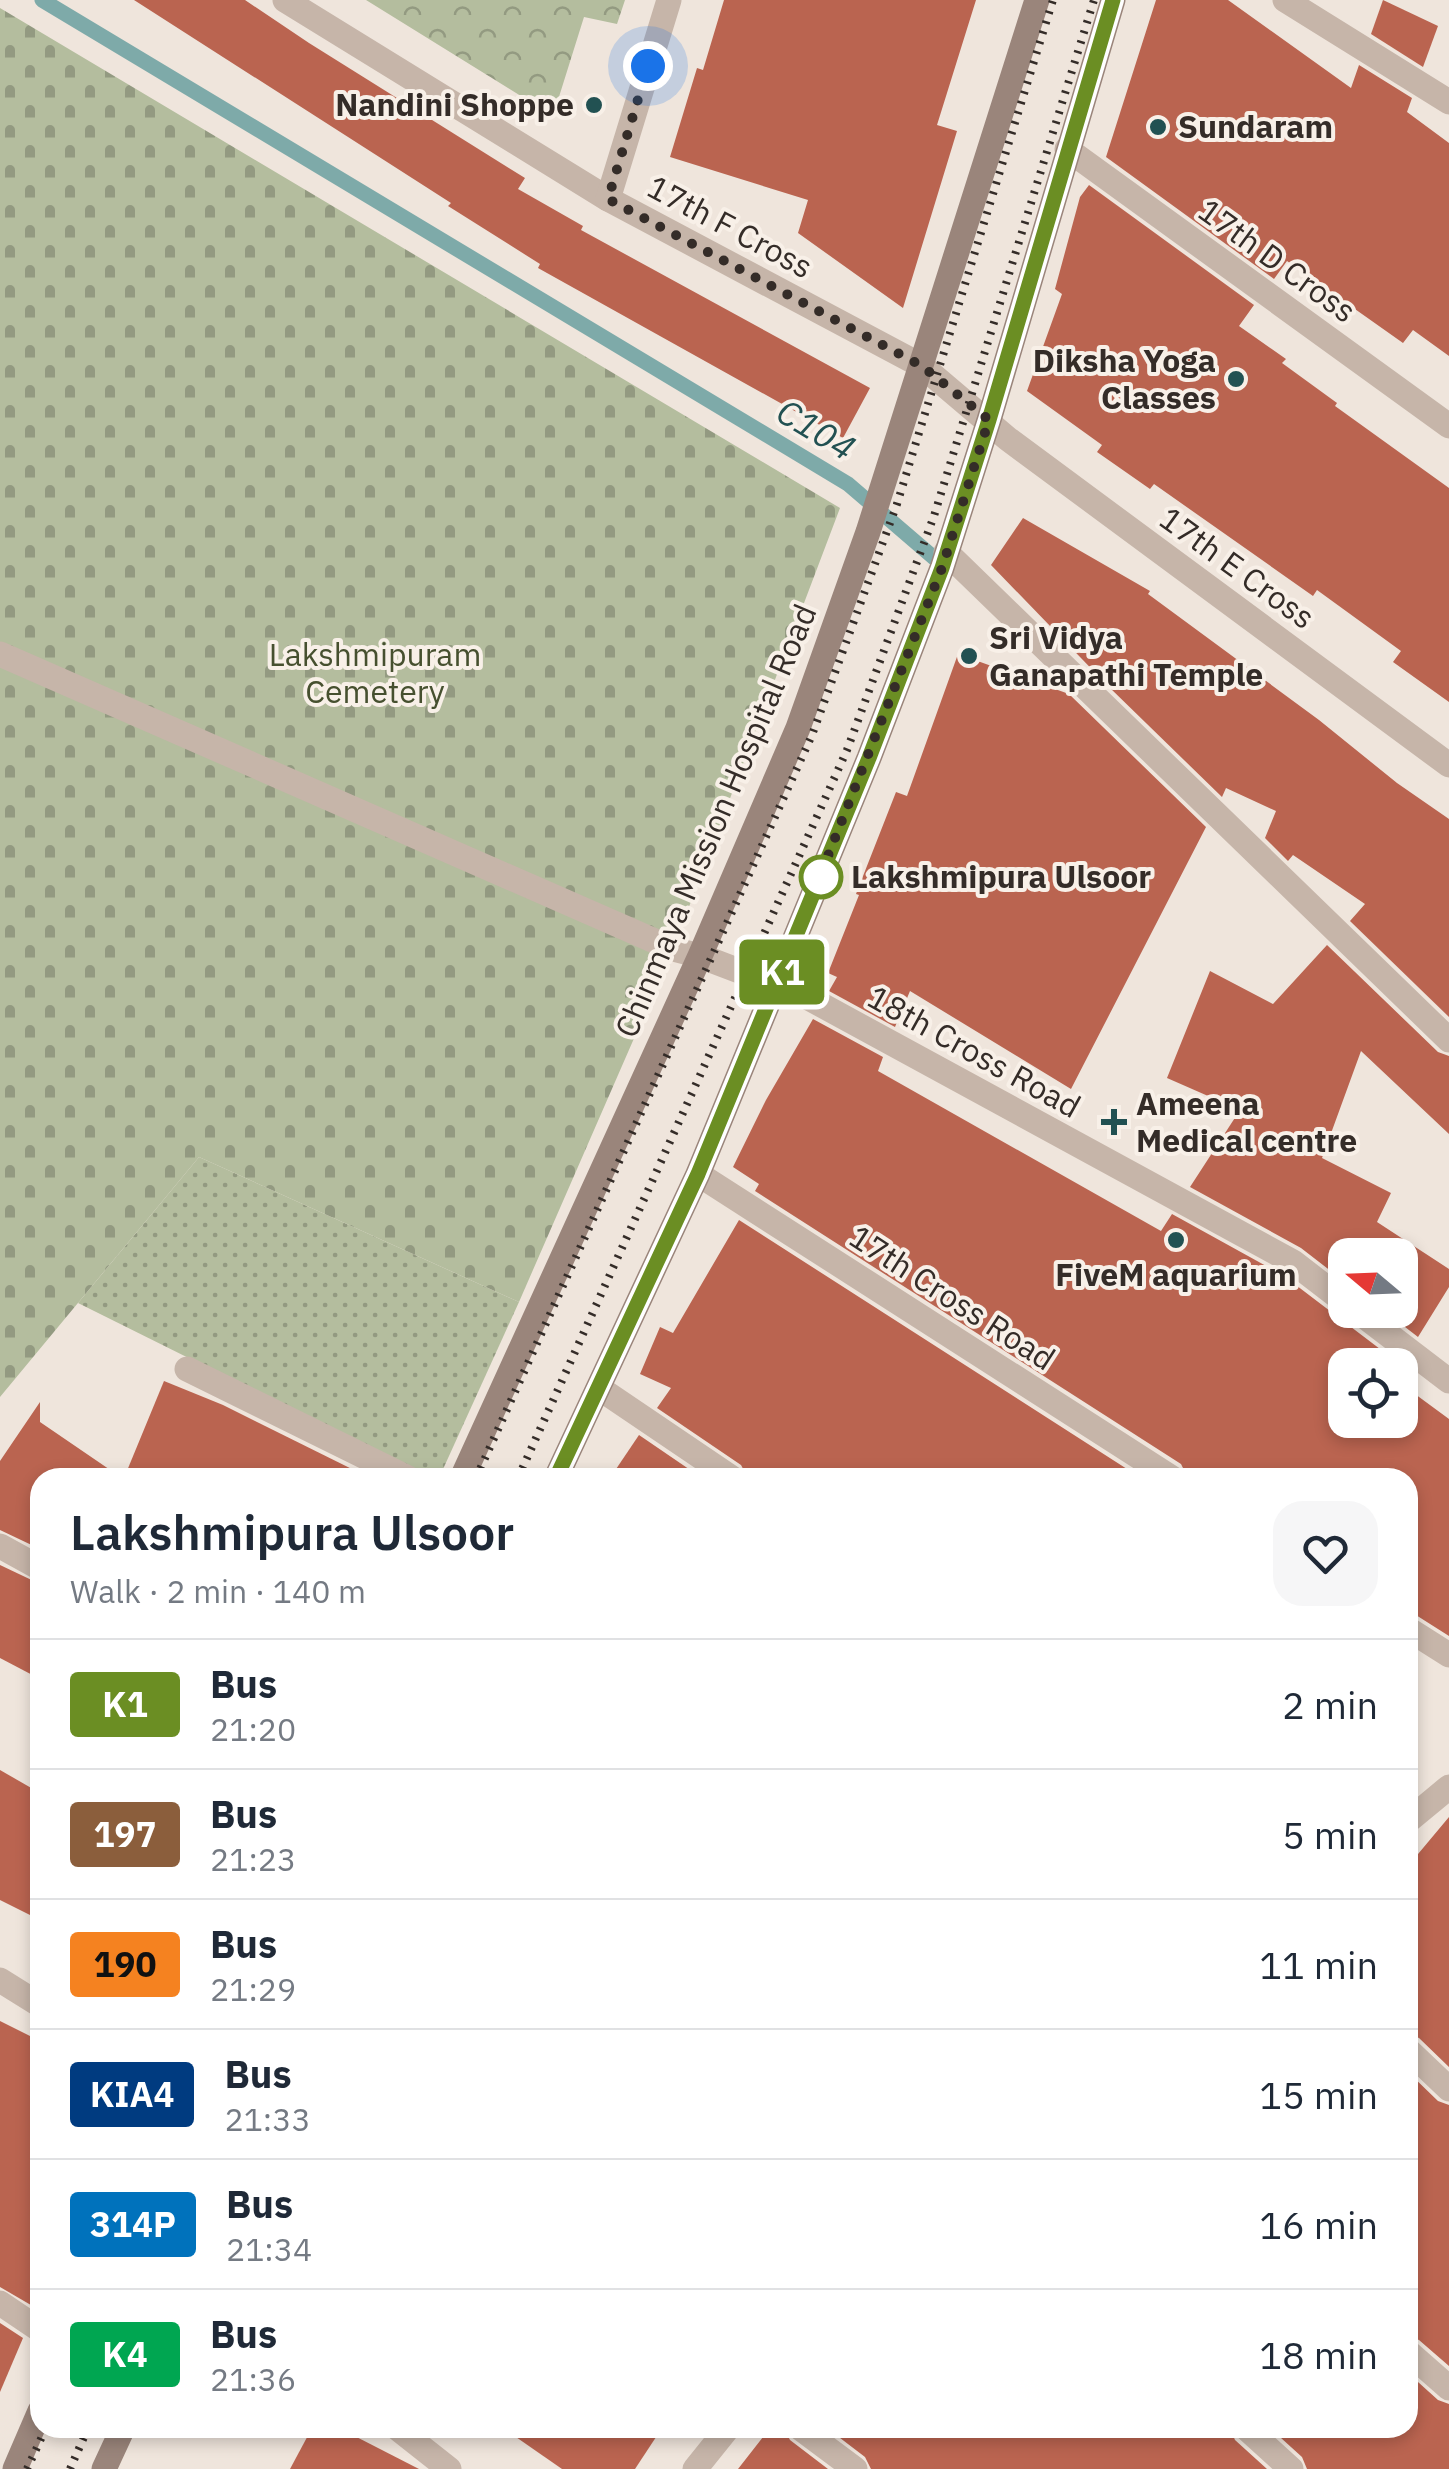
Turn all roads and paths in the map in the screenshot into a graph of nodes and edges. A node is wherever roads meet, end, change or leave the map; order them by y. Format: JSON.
{"nodes":[{"id":1,"x":285,"y":0,"type":"edge"},
{"id":2,"x":669,"y":0,"type":"edge"},
{"id":3,"x":1037,"y":0,"type":"edge"},
{"id":4,"x":1113,"y":0,"type":"edge"},
{"id":5,"x":1285,"y":0,"type":"edge"},
{"id":6,"x":1449,"y":102,"type":"edge"},
{"id":7,"x":1067,"y":149,"type":"junction"},
{"id":8,"x":608,"y":199,"type":"junction"},
{"id":9,"x":922,"y":366,"type":"junction"},
{"id":10,"x":989,"y":420,"type":"junction"},
{"id":11,"x":1449,"y":426,"type":"edge"},
{"id":12,"x":946,"y":552,"type":"junction"},
{"id":13,"x":0,"y":654,"type":"edge"},
{"id":14,"x":1449,"y":765,"type":"edge"},
{"id":15,"x":700,"y":956,"type":"junction"},
{"id":16,"x":778,"y":983,"type":"junction"},
{"id":17,"x":1449,"y":1040,"type":"edge"},
{"id":18,"x":698,"y":1174,"type":"junction"},
{"id":19,"x":1328,"y":1289,"type":"edge"},
{"id":20,"x":1380,"y":1328,"type":"edge"},
{"id":21,"x":187,"y":1369,"type":"dead end"},
{"id":22,"x":1449,"y":1380,"type":"edge"},
{"id":23,"x":599,"y":1388,"type":"junction"},
{"id":24,"x":388,"y":1468,"type":"edge"},
{"id":25,"x":467,"y":1468,"type":"edge"},
{"id":26,"x":561,"y":1468,"type":"edge"},
{"id":27,"x":717,"y":1468,"type":"edge"},
{"id":28,"x":1156,"y":1468,"type":"edge"},
{"id":29,"x":0,"y":1546,"type":"edge"},
{"id":30,"x":30,"y":1562,"type":"edge"},
{"id":31,"x":1418,"y":1636,"type":"edge"},
{"id":32,"x":1449,"y":1656,"type":"edge"},
{"id":33,"x":1446,"y":1794,"type":"edge"},
{"id":34,"x":1418,"y":1813,"type":"edge"},
{"id":35,"x":0,"y":1980,"type":"edge"},
{"id":36,"x":30,"y":1999,"type":"edge"},
{"id":37,"x":1418,"y":2060,"type":"edge"},
{"id":38,"x":1449,"y":2089,"type":"edge"},
{"id":39,"x":0,"y":2303,"type":"edge"},
{"id":40,"x":30,"y":2323,"type":"edge"},
{"id":41,"x":1418,"y":2361,"type":"edge"},
{"id":42,"x":1449,"y":2388,"type":"edge"},
{"id":43,"x":30,"y":2435,"type":"edge"},
{"id":44,"x":118,"y":2438,"type":"edge"},
{"id":45,"x":410,"y":2438,"type":"edge"},
{"id":46,"x":720,"y":2438,"type":"edge"},
{"id":47,"x":813,"y":2438,"type":"edge"},
{"id":48,"x":1257,"y":2438,"type":"edge"},
{"id":49,"x":16,"y":2469,"type":"edge"},
{"id":50,"x":104,"y":2469,"type":"edge"},
{"id":51,"x":449,"y":2469,"type":"edge"},
{"id":52,"x":694,"y":2469,"type":"edge"},
{"id":53,"x":855,"y":2469,"type":"edge"},
{"id":54,"x":1291,"y":2469,"type":"edge"}],
"edges":[{"from":1,"to":8,"type":"street","name":"17th F Cross"},
{"from":2,"to":8,"type":"street"},
{"from":3,"to":9,"type":"main road","name":"Chinmaya Mission Hospital Road"},
{"from":4,"to":7,"type":"main road"},
{"from":5,"to":6,"type":"street"},
{"from":7,"to":10,"type":"main road"},
{"from":7,"to":11,"type":"street","name":"17th D Cross"},
{"from":8,"to":9,"type":"street","name":"17th F Cross"},
{"from":9,"to":10,"type":"street","name":"17th F Cross"},
{"from":9,"to":15,"type":"main road","name":"Chinmaya Mission Hospital Road"},
{"from":10,"to":12,"type":"main road"},
{"from":10,"to":14,"type":"street","name":"17th E Cross"},
{"from":12,"to":16,"type":"main road"},
{"from":12,"to":17,"type":"street"},
{"from":13,"to":15,"type":"street","name":"18th Cross Road"},
{"from":15,"to":16,"type":"street","name":"18th Cross Road"},
{"from":15,"to":25,"type":"main road","name":"Chinmaya Mission Hospital Road"},
{"from":16,"to":18,"type":"main road"},
{"from":16,"to":19,"type":"street","name":"18th Cross Road"},
{"from":18,"to":23,"type":"main road"},
{"from":18,"to":28,"type":"street","name":"17th Cross Road"},
{"from":20,"to":22,"type":"street"},
{"from":21,"to":24,"type":"street"},
{"from":23,"to":26,"type":"main road"},
{"from":23,"to":27,"type":"street"},
{"from":29,"to":30,"type":"street"},
{"from":31,"to":32,"type":"street"},
{"from":33,"to":34,"type":"street"},
{"from":35,"to":36,"type":"street"},
{"from":37,"to":38,"type":"street"},
{"from":39,"to":40,"type":"street"},
{"from":41,"to":42,"type":"street"},
{"from":43,"to":49,"type":"main road"},
{"from":44,"to":50,"type":"main road"},
{"from":45,"to":51,"type":"street"},
{"from":46,"to":52,"type":"street"},
{"from":47,"to":53,"type":"street"},
{"from":48,"to":54,"type":"street"}]}
